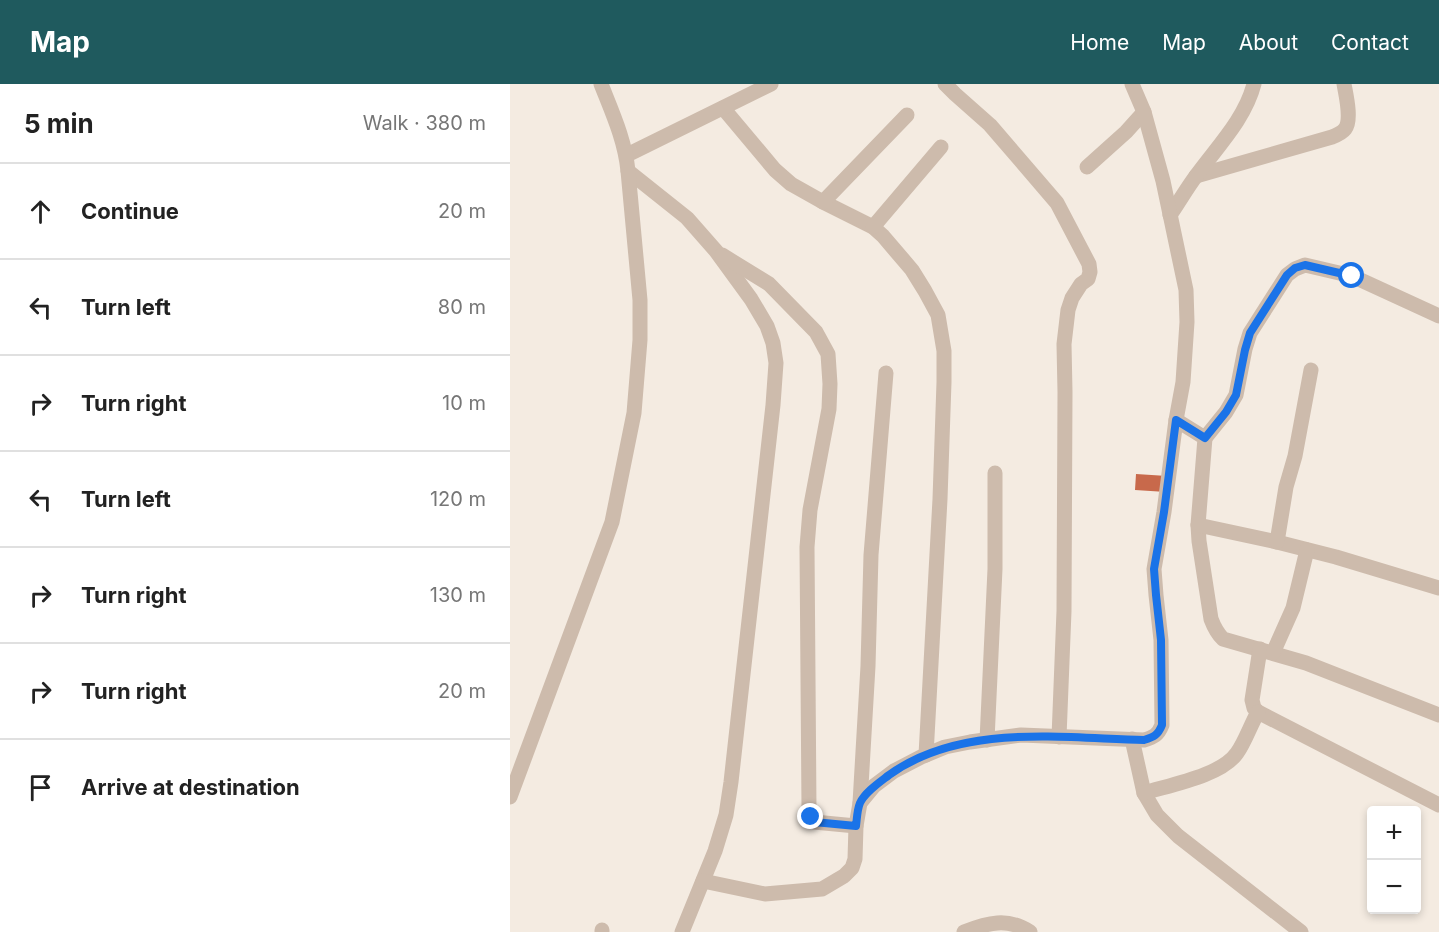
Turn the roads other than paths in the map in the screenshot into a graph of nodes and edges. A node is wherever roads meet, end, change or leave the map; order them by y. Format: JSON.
{"nodes":[{"id":1,"x":601,"y":84,"type":"edge"},
{"id":2,"x":771,"y":84,"type":"edge"},
{"id":3,"x":945,"y":84,"type":"edge"},
{"id":4,"x":1132,"y":84,"type":"edge"},
{"id":5,"x":1254,"y":84,"type":"edge"},
{"id":6,"x":1344,"y":84,"type":"edge"},
{"id":7,"x":723,"y":108,"type":"junction"},
{"id":8,"x":1144,"y":112,"type":"junction"},
{"id":9,"x":907,"y":115,"type":"dead end"},
{"id":10,"x":941,"y":147,"type":"dead end"},
{"id":11,"x":627,"y":163,"type":"junction"},
{"id":12,"x":1087,"y":167,"type":"dead end"},
{"id":13,"x":1196,"y":176,"type":"junction"},
{"id":14,"x":823,"y":202,"type":"junction"},
{"id":15,"x":1170,"y":215,"type":"junction"},
{"id":16,"x":873,"y":226,"type":"junction"},
{"id":17,"x":716,"y":251,"type":"junction"},
{"id":18,"x":1439,"y":316,"type":"edge"},
{"id":19,"x":1311,"y":370,"type":"dead end"},
{"id":20,"x":886,"y":372,"type":"dead end"},
{"id":21,"x":1176,"y":420,"type":"junction"},
{"id":22,"x":1205,"y":438,"type":"junction"},
{"id":23,"x":995,"y":473,"type":"dead end"},
{"id":24,"x":1198,"y":525,"type":"junction"},
{"id":25,"x":1277,"y":542,"type":"junction"},
{"id":26,"x":1307,"y":550,"type":"junction"},
{"id":27,"x":1439,"y":588,"type":"edge"},
{"id":28,"x":1266,"y":651,"type":"junction"},
{"id":29,"x":1258,"y":712,"type":"junction"},
{"id":30,"x":1439,"y":715,"type":"edge"},
{"id":31,"x":1059,"y":737,"type":"junction"},
{"id":32,"x":987,"y":740,"type":"junction"},
{"id":33,"x":1132,"y":740,"type":"junction"},
{"id":34,"x":926,"y":755,"type":"junction"},
{"id":35,"x":1144,"y":793,"type":"junction"},
{"id":36,"x":510,"y":797,"type":"edge"},
{"id":37,"x":860,"y":803,"type":"junction"},
{"id":38,"x":1439,"y":805,"type":"edge"},
{"id":39,"x":856,"y":826,"type":"junction"},
{"id":40,"x":703,"y":881,"type":"junction"},
{"id":41,"x":682,"y":932,"type":"edge"},
{"id":42,"x":964,"y":932,"type":"edge"},
{"id":43,"x":1030,"y":932,"type":"edge"},
{"id":44,"x":1301,"y":932,"type":"edge"}],
"edges":[{"from":1,"to":11,"type":"street"},
{"from":2,"to":7,"type":"street"},
{"from":3,"to":31,"type":"street"},
{"from":4,"to":8,"type":"street"},
{"from":5,"to":13,"type":"street"},
{"from":6,"to":13,"type":"street"},
{"from":7,"to":11,"type":"street"},
{"from":7,"to":14,"type":"street"},
{"from":8,"to":12,"type":"street"},
{"from":8,"to":15,"type":"street"},
{"from":9,"to":14,"type":"street"},
{"from":10,"to":16,"type":"street"},
{"from":11,"to":17,"type":"street"},
{"from":11,"to":36,"type":"street"},
{"from":13,"to":15,"type":"street"},
{"from":14,"to":16,"type":"street"},
{"from":15,"to":21,"type":"street"},
{"from":16,"to":34,"type":"street"},
{"from":17,"to":39,"type":"street"},
{"from":17,"to":40,"type":"street"},
{"from":18,"to":22,"type":"street"},
{"from":19,"to":25,"type":"street"},
{"from":20,"to":37,"type":"street"},
{"from":21,"to":22,"type":"street"},
{"from":21,"to":33,"type":"street"},
{"from":22,"to":24,"type":"street"},
{"from":23,"to":32,"type":"street"},
{"from":24,"to":25,"type":"street"},
{"from":24,"to":28,"type":"street"},
{"from":25,"to":26,"type":"street"},
{"from":26,"to":27,"type":"street"},
{"from":26,"to":28,"type":"street"},
{"from":28,"to":29,"type":"street"},
{"from":28,"to":30,"type":"street"},
{"from":29,"to":35,"type":"street"},
{"from":29,"to":38,"type":"street"},
{"from":31,"to":32,"type":"street"},
{"from":31,"to":33,"type":"street"},
{"from":32,"to":34,"type":"street"},
{"from":33,"to":35,"type":"street"},
{"from":34,"to":37,"type":"street"},
{"from":35,"to":44,"type":"street"},
{"from":37,"to":39,"type":"street"},
{"from":39,"to":40,"type":"street"},
{"from":40,"to":41,"type":"street"},
{"from":42,"to":43,"type":"street"}]}
